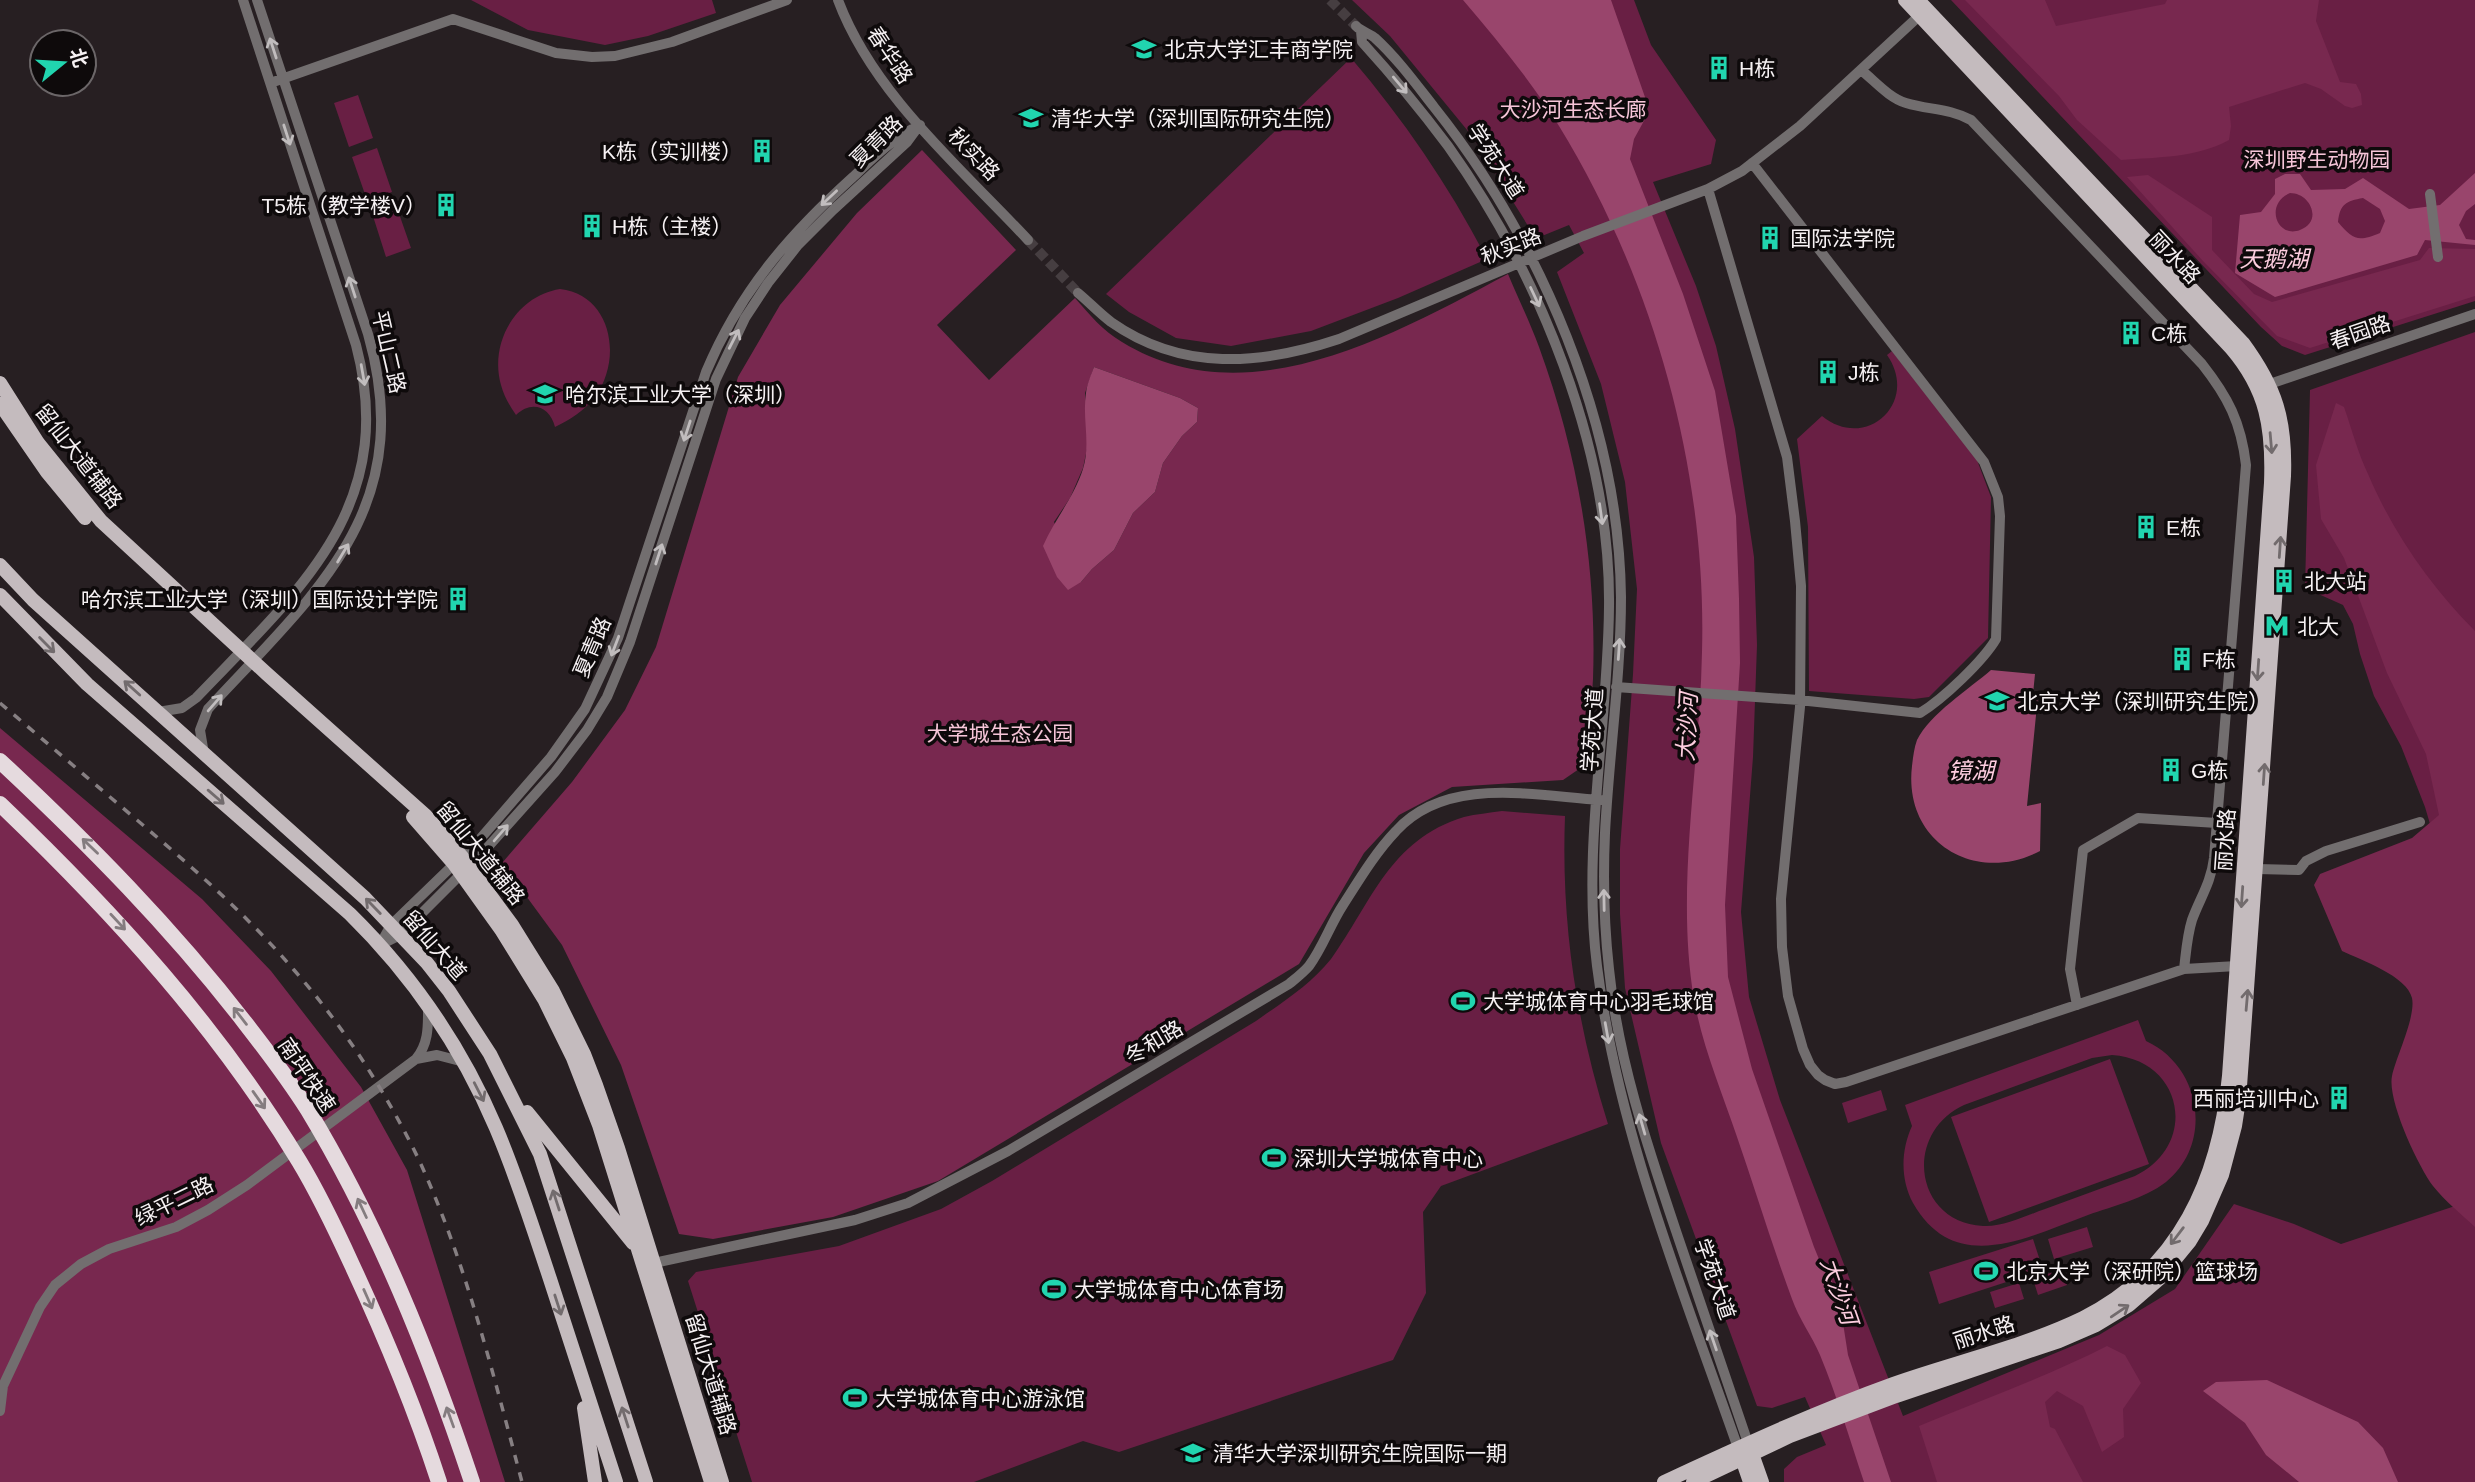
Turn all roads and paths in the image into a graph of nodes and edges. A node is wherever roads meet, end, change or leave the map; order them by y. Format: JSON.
{"nodes":[{"id":1,"x":243,"y":0,"type":"edge"},
{"id":2,"x":257,"y":0,"type":"edge"},
{"id":3,"x":787,"y":0,"type":"edge"},
{"id":4,"x":838,"y":0,"type":"edge"},
{"id":5,"x":1905,"y":0,"type":"edge"},
{"id":6,"x":1918,"y":0,"type":"edge"},
{"id":7,"x":1919,"y":16,"type":"junction"},
{"id":8,"x":1861,"y":70,"type":"junction"},
{"id":9,"x":283,"y":78,"type":"junction"},
{"id":10,"x":270,"y":83,"type":"junction"},
{"id":11,"x":920,"y":125,"type":"junction"},
{"id":12,"x":1752,"y":163,"type":"junction"},
{"id":13,"x":1708,"y":189,"type":"junction"},
{"id":14,"x":2430,"y":194,"type":"dead end"},
{"id":15,"x":1028,"y":240,"type":"tunnel mouth"},
{"id":16,"x":2438,"y":257,"type":"dead end"},
{"id":17,"x":1531,"y":258,"type":"junction"},
{"id":18,"x":1519,"y":263,"type":"junction"},
{"id":19,"x":1078,"y":293,"type":"tunnel mouth"},
{"id":20,"x":2475,"y":314,"type":"edge"},
{"id":21,"x":0,"y":383,"type":"edge"},
{"id":22,"x":2264,"y":386,"type":"junction"},
{"id":23,"x":0,"y":404,"type":"edge"},
{"id":24,"x":0,"y":565,"type":"edge"},
{"id":25,"x":0,"y":596,"type":"edge"},
{"id":26,"x":238,"y":654,"type":"junction"},
{"id":27,"x":249,"y":665,"type":"junction"},
{"id":28,"x":1616,"y":687,"type":"junction"},
{"id":29,"x":1799,"y":700,"type":"junction"},
{"id":30,"x":158,"y":712,"type":"junction"},
{"id":31,"x":204,"y":754,"type":"junction"},
{"id":32,"x":0,"y":761,"type":"edge"},
{"id":33,"x":1595,"y":800,"type":"junction"},
{"id":34,"x":1607,"y":801,"type":"junction"},
{"id":35,"x":0,"y":804,"type":"edge"},
{"id":36,"x":2420,"y":822,"type":"dead end"},
{"id":37,"x":2217,"y":823,"type":"junction"},
{"id":38,"x":462,"y":865,"type":"junction"},
{"id":39,"x":2258,"y":869,"type":"junction"},
{"id":40,"x":396,"y":930,"type":"junction"},
{"id":41,"x":380,"y":945,"type":"junction"},
{"id":42,"x":2237,"y":967,"type":"junction"},
{"id":43,"x":2184,"y":969,"type":"junction"},
{"id":44,"x":428,"y":1005,"type":"junction"},
{"id":45,"x":2077,"y":1005,"type":"junction"},
{"id":46,"x":416,"y":1059,"type":"junction"},
{"id":47,"x":464,"y":1062,"type":"junction"},
{"id":48,"x":510,"y":1089,"type":"junction"},
{"id":49,"x":639,"y":1251,"type":"junction"},
{"id":50,"x":654,"y":1263,"type":"junction"},
{"id":51,"x":573,"y":1348,"type":"junction"},
{"id":52,"x":1894,"y":1390,"type":"junction"},
{"id":53,"x":0,"y":1411,"type":"edge"},
{"id":54,"x":1745,"y":1451,"type":"junction"},
{"id":55,"x":439,"y":1482,"type":"edge"},
{"id":56,"x":472,"y":1482,"type":"edge"},
{"id":57,"x":595,"y":1482,"type":"edge"},
{"id":58,"x":616,"y":1482,"type":"edge"},
{"id":59,"x":646,"y":1482,"type":"edge"},
{"id":60,"x":711,"y":1482,"type":"edge"},
{"id":61,"x":722,"y":1482,"type":"edge"},
{"id":62,"x":1664,"y":1482,"type":"edge"},
{"id":63,"x":1693,"y":1482,"type":"edge"},
{"id":64,"x":1750,"y":1482,"type":"edge"},
{"id":65,"x":1762,"y":1482,"type":"edge"}],
"edges":[{"from":1,"to":10,"type":"street","name":"平山二路"},
{"from":9,"to":2,"type":"street","name":"平山二路","one_way":true},
{"from":3,"to":9,"type":"street"},
{"from":4,"to":11,"type":"street","name":"春华路"},
{"from":5,"to":7,"type":"main road","name":"丽水路"},
{"from":6,"to":22,"type":"main road","name":"丽水路"},
{"from":7,"to":8,"type":"street","name":"秋实路"},
{"from":7,"to":22,"type":"main road","name":"丽水路"},
{"from":8,"to":12,"type":"street","name":"秋实路"},
{"from":8,"to":37,"type":"street"},
{"from":9,"to":10,"type":"street"},
{"from":27,"to":9,"type":"street","name":"平山二路","one_way":true},
{"from":10,"to":26,"type":"street","name":"平山二路","one_way":true},
{"from":11,"to":15,"type":"street","name":"秋实路"},
{"from":11,"to":38,"type":"street","name":"夏青路"},
{"from":12,"to":13,"type":"street","name":"秋实路"},
{"from":12,"to":29,"type":"street"},
{"from":13,"to":17,"type":"street","name":"秋实路"},
{"from":13,"to":29,"type":"street"},
{"from":14,"to":16,"type":"street"},
{"from":17,"to":18,"type":"street","name":"秋实路"},
{"from":17,"to":18,"type":"street","name":"学苑大道","one_way":true},
{"from":28,"to":17,"type":"street","name":"学苑大道","one_way":true},
{"from":18,"to":19,"type":"street","name":"秋实路"},
{"from":18,"to":33,"type":"street","name":"学苑大道","one_way":true},
{"from":20,"to":22,"type":"street","name":"春园路"},
{"from":21,"to":26,"type":"main road","name":"留仙大道辅路"},
{"from":39,"to":22,"type":"main road","name":"丽水路","one_way":true},
{"from":22,"to":42,"type":"main road","name":"丽水路","one_way":true},
{"from":23,"to":26,"type":"main road","name":"留仙大道辅路"},
{"from":30,"to":24,"type":"main road","name":"留仙大道","one_way":true},
{"from":25,"to":41,"type":"main road","name":"留仙大道","one_way":true},
{"from":26,"to":27,"type":"main road","name":"留仙大道辅路"},
{"from":26,"to":30,"type":"street","name":"平山二路"},
{"from":31,"to":27,"type":"street","name":"平山二路","one_way":true},
{"from":27,"to":38,"type":"main road","name":"留仙大道辅路"},
{"from":28,"to":29,"type":"street"},
{"from":28,"to":34,"type":"street","name":"学苑大道"},
{"from":29,"to":45,"type":"street"},
{"from":30,"to":31,"type":"main road","name":"留仙大道"},
{"from":40,"to":31,"type":"main road","name":"留仙大道","one_way":true},
{"from":56,"to":32,"type":"highway","name":"南坪快速","one_way":true},
{"from":33,"to":34,"type":"street","name":"冬和路"},
{"from":33,"to":50,"type":"street","name":"冬和路"},
{"from":33,"to":54,"type":"street","name":"学苑大道","one_way":true},
{"from":54,"to":34,"type":"street","name":"学苑大道","one_way":true},
{"from":35,"to":55,"type":"highway","one_way":true},
{"from":36,"to":39,"type":"street"},
{"from":37,"to":43,"type":"street"},
{"from":37,"to":45,"type":"street"},
{"from":38,"to":40,"type":"street","name":"夏青路"},
{"from":38,"to":49,"type":"main road","name":"留仙大道辅路"},
{"from":38,"to":50,"type":"main road","name":"留仙大道辅路"},
{"from":52,"to":39,"type":"main road","name":"丽水路","one_way":true},
{"from":40,"to":41,"type":"street","name":"夏青路"},
{"from":40,"to":48,"type":"main road","name":"留仙大道"},
{"from":41,"to":44,"type":"main road","name":"留仙大道"},
{"from":42,"to":43,"type":"street"},
{"from":42,"to":52,"type":"main road","name":"丽水路","one_way":true},
{"from":43,"to":45,"type":"street"},
{"from":44,"to":46,"type":"street"},
{"from":44,"to":47,"type":"main road","name":"留仙大道"},
{"from":46,"to":47,"type":"street"},
{"from":46,"to":53,"type":"street","name":"绿平二路"},
{"from":47,"to":51,"type":"main road","name":"留仙大道","one_way":true},
{"from":48,"to":49,"type":"main road"},
{"from":59,"to":48,"type":"main road","name":"留仙大道","one_way":true},
{"from":49,"to":50,"type":"main road"},
{"from":49,"to":60,"type":"main road","name":"留仙大道辅路"},
{"from":50,"to":61,"type":"main road","name":"留仙大道辅路"},
{"from":51,"to":57,"type":"main road"},
{"from":51,"to":58,"type":"main road","name":"留仙大道"},
{"from":52,"to":54,"type":"main road","name":"丽水路"},
{"from":54,"to":62,"type":"main road","name":"丽水路"},
{"from":54,"to":63,"type":"main road","name":"丽水路"},
{"from":54,"to":64,"type":"main road","name":"学苑大道"},
{"from":54,"to":65,"type":"main road","name":"学苑大道"}]}
